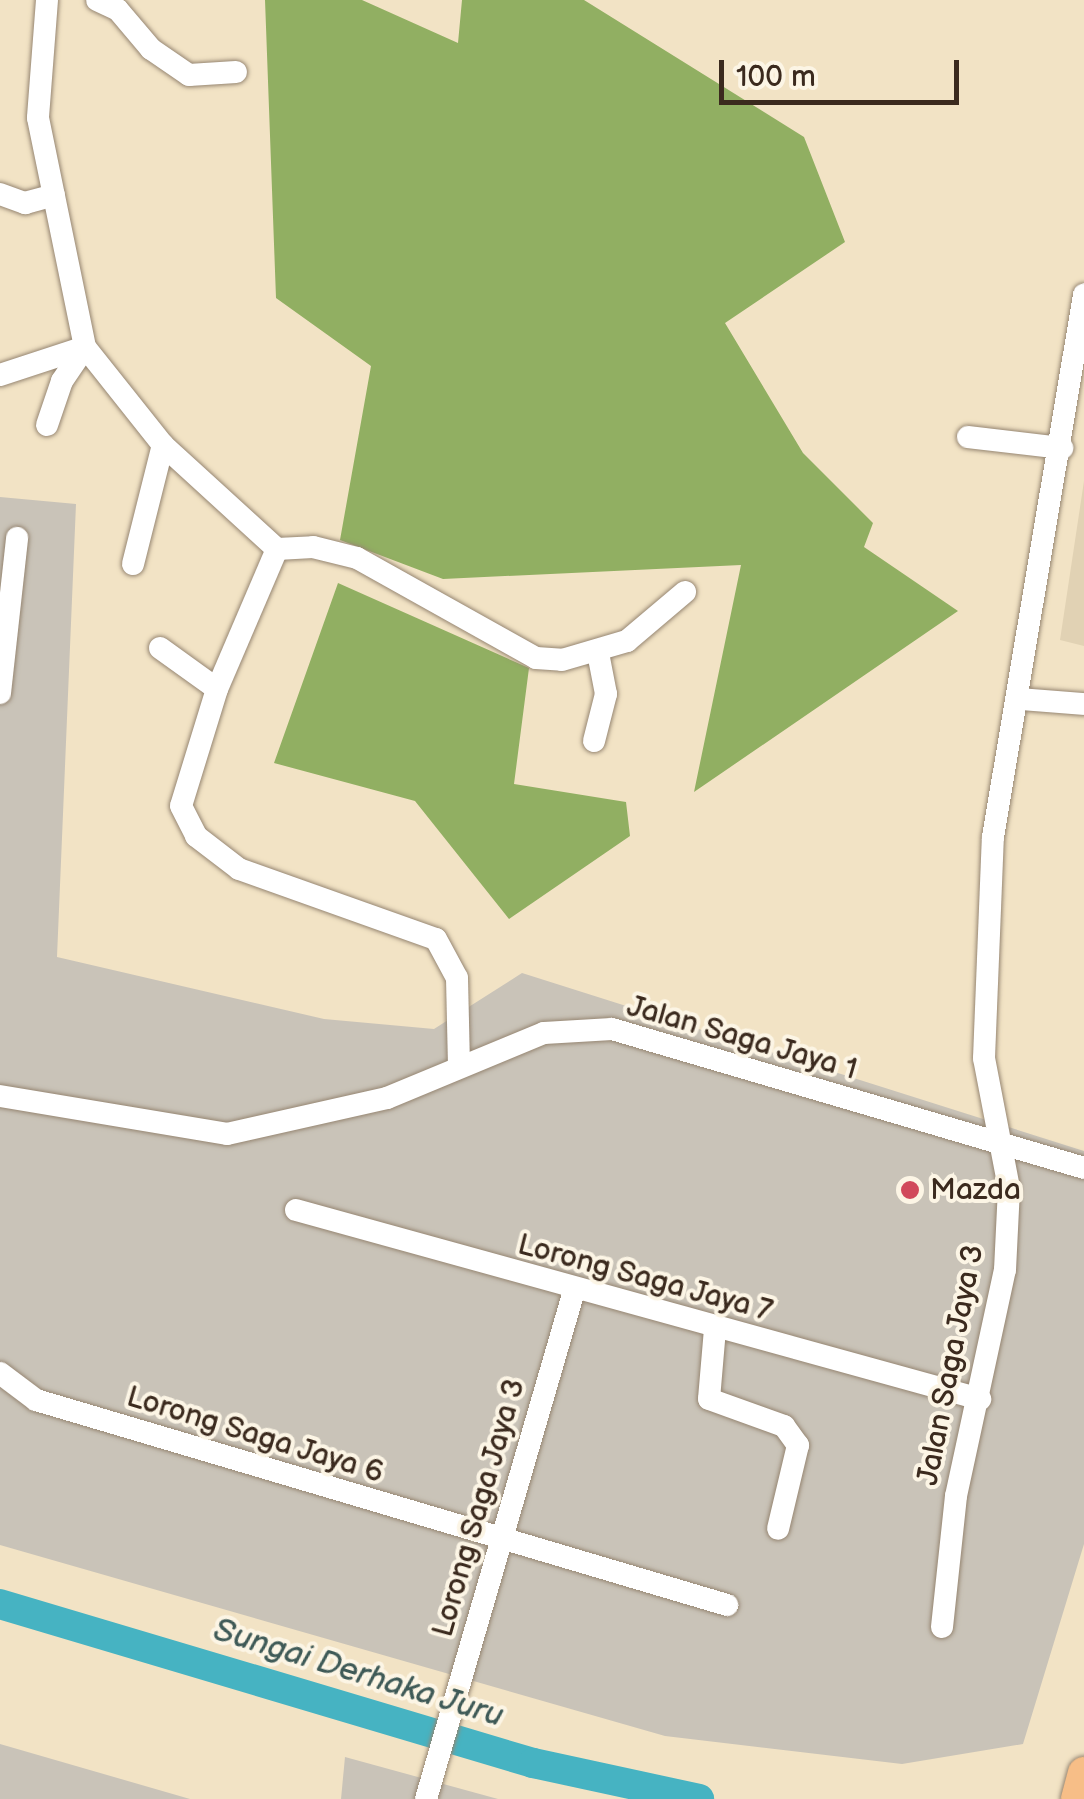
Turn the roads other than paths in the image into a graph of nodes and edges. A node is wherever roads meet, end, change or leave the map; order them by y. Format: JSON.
{"nodes":[{"id":1,"x":46,"y":0,"type":"edge"},
{"id":2,"x":97,"y":0,"type":"edge"},
{"id":3,"x":236,"y":72,"type":"dead end"},
{"id":4,"x":0,"y":194,"type":"edge"},
{"id":5,"x":54,"y":195,"type":"junction"},
{"id":6,"x":1084,"y":295,"type":"edge"},
{"id":7,"x":85,"y":347,"type":"junction"},
{"id":8,"x":0,"y":375,"type":"edge"},
{"id":9,"x":47,"y":425,"type":"dead end"},
{"id":10,"x":968,"y":437,"type":"dead end"},
{"id":11,"x":162,"y":445,"type":"junction"},
{"id":12,"x":1062,"y":448,"type":"junction"},
{"id":13,"x":17,"y":538,"type":"dead end"},
{"id":14,"x":277,"y":549,"type":"junction"},
{"id":15,"x":134,"y":564,"type":"dead end"},
{"id":16,"x":686,"y":592,"type":"dead end"},
{"id":17,"x":160,"y":648,"type":"dead end"},
{"id":18,"x":598,"y":653,"type":"junction"},
{"id":19,"x":218,"y":689,"type":"junction"},
{"id":20,"x":0,"y":694,"type":"edge"},
{"id":21,"x":1020,"y":698,"type":"junction"},
{"id":22,"x":1084,"y":704,"type":"edge"},
{"id":23,"x":594,"y":741,"type":"dead end"},
{"id":24,"x":459,"y":1068,"type":"junction"},
{"id":25,"x":0,"y":1096,"type":"edge"},
{"id":26,"x":1000,"y":1147,"type":"junction"},
{"id":27,"x":1084,"y":1168,"type":"edge"},
{"id":28,"x":296,"y":1210,"type":"dead end"},
{"id":29,"x":574,"y":1291,"type":"junction"},
{"id":30,"x":715,"y":1328,"type":"junction"},
{"id":31,"x":0,"y":1373,"type":"edge"},
{"id":32,"x":980,"y":1399,"type":"junction"},
{"id":33,"x":778,"y":1530,"type":"dead end"},
{"id":34,"x":501,"y":1540,"type":"junction"},
{"id":35,"x":727,"y":1605,"type":"dead end"},
{"id":36,"x":942,"y":1627,"type":"dead end"},
{"id":37,"x":1084,"y":1773,"type":"edge"},
{"id":38,"x":428,"y":1790,"type":"edge"},
{"id":39,"x":1077,"y":1799,"type":"edge"}],
"edges":[{"from":1,"to":5,"type":"street"},
{"from":2,"to":3,"type":"street"},
{"from":4,"to":5,"type":"street"},
{"from":5,"to":7,"type":"street"},
{"from":6,"to":12,"type":"street","name":"Jalan Saga Jaya 3"},
{"from":7,"to":8,"type":"street"},
{"from":7,"to":9,"type":"street"},
{"from":7,"to":11,"type":"street"},
{"from":10,"to":12,"type":"street"},
{"from":11,"to":14,"type":"street"},
{"from":11,"to":15,"type":"street"},
{"from":12,"to":21,"type":"street","name":"Jalan Saga Jaya 3"},
{"from":13,"to":20,"type":"street"},
{"from":14,"to":18,"type":"street"},
{"from":14,"to":19,"type":"street"},
{"from":16,"to":18,"type":"street"},
{"from":17,"to":19,"type":"street"},
{"from":18,"to":23,"type":"street"},
{"from":19,"to":24,"type":"street"},
{"from":21,"to":22,"type":"street"},
{"from":21,"to":26,"type":"street","name":"Jalan Saga Jaya 3"},
{"from":24,"to":25,"type":"street","name":"Jalan Saga Jaya 1"},
{"from":24,"to":26,"type":"street","name":"Jalan Saga Jaya 1"},
{"from":26,"to":27,"type":"street","name":"Jalan Saga Jaya 1"},
{"from":26,"to":32,"type":"street","name":"Jalan Saga Jaya 3"},
{"from":28,"to":29,"type":"street","name":"Lorong Saga Jaya 7"},
{"from":29,"to":30,"type":"street","name":"Lorong Saga Jaya 7"},
{"from":29,"to":34,"type":"street","name":"Lorong Saga Jaya 3"},
{"from":30,"to":32,"type":"street","name":"Lorong Saga Jaya 7"},
{"from":30,"to":33,"type":"street"},
{"from":31,"to":34,"type":"street","name":"Lorong Saga Jaya 6"},
{"from":32,"to":36,"type":"street","name":"Jalan Saga Jaya 3"},
{"from":34,"to":35,"type":"street","name":"Lorong Saga Jaya 6"},
{"from":34,"to":38,"type":"street","name":"Lorong Saga Jaya 3"},
{"from":37,"to":39,"type":"highway"}]}
